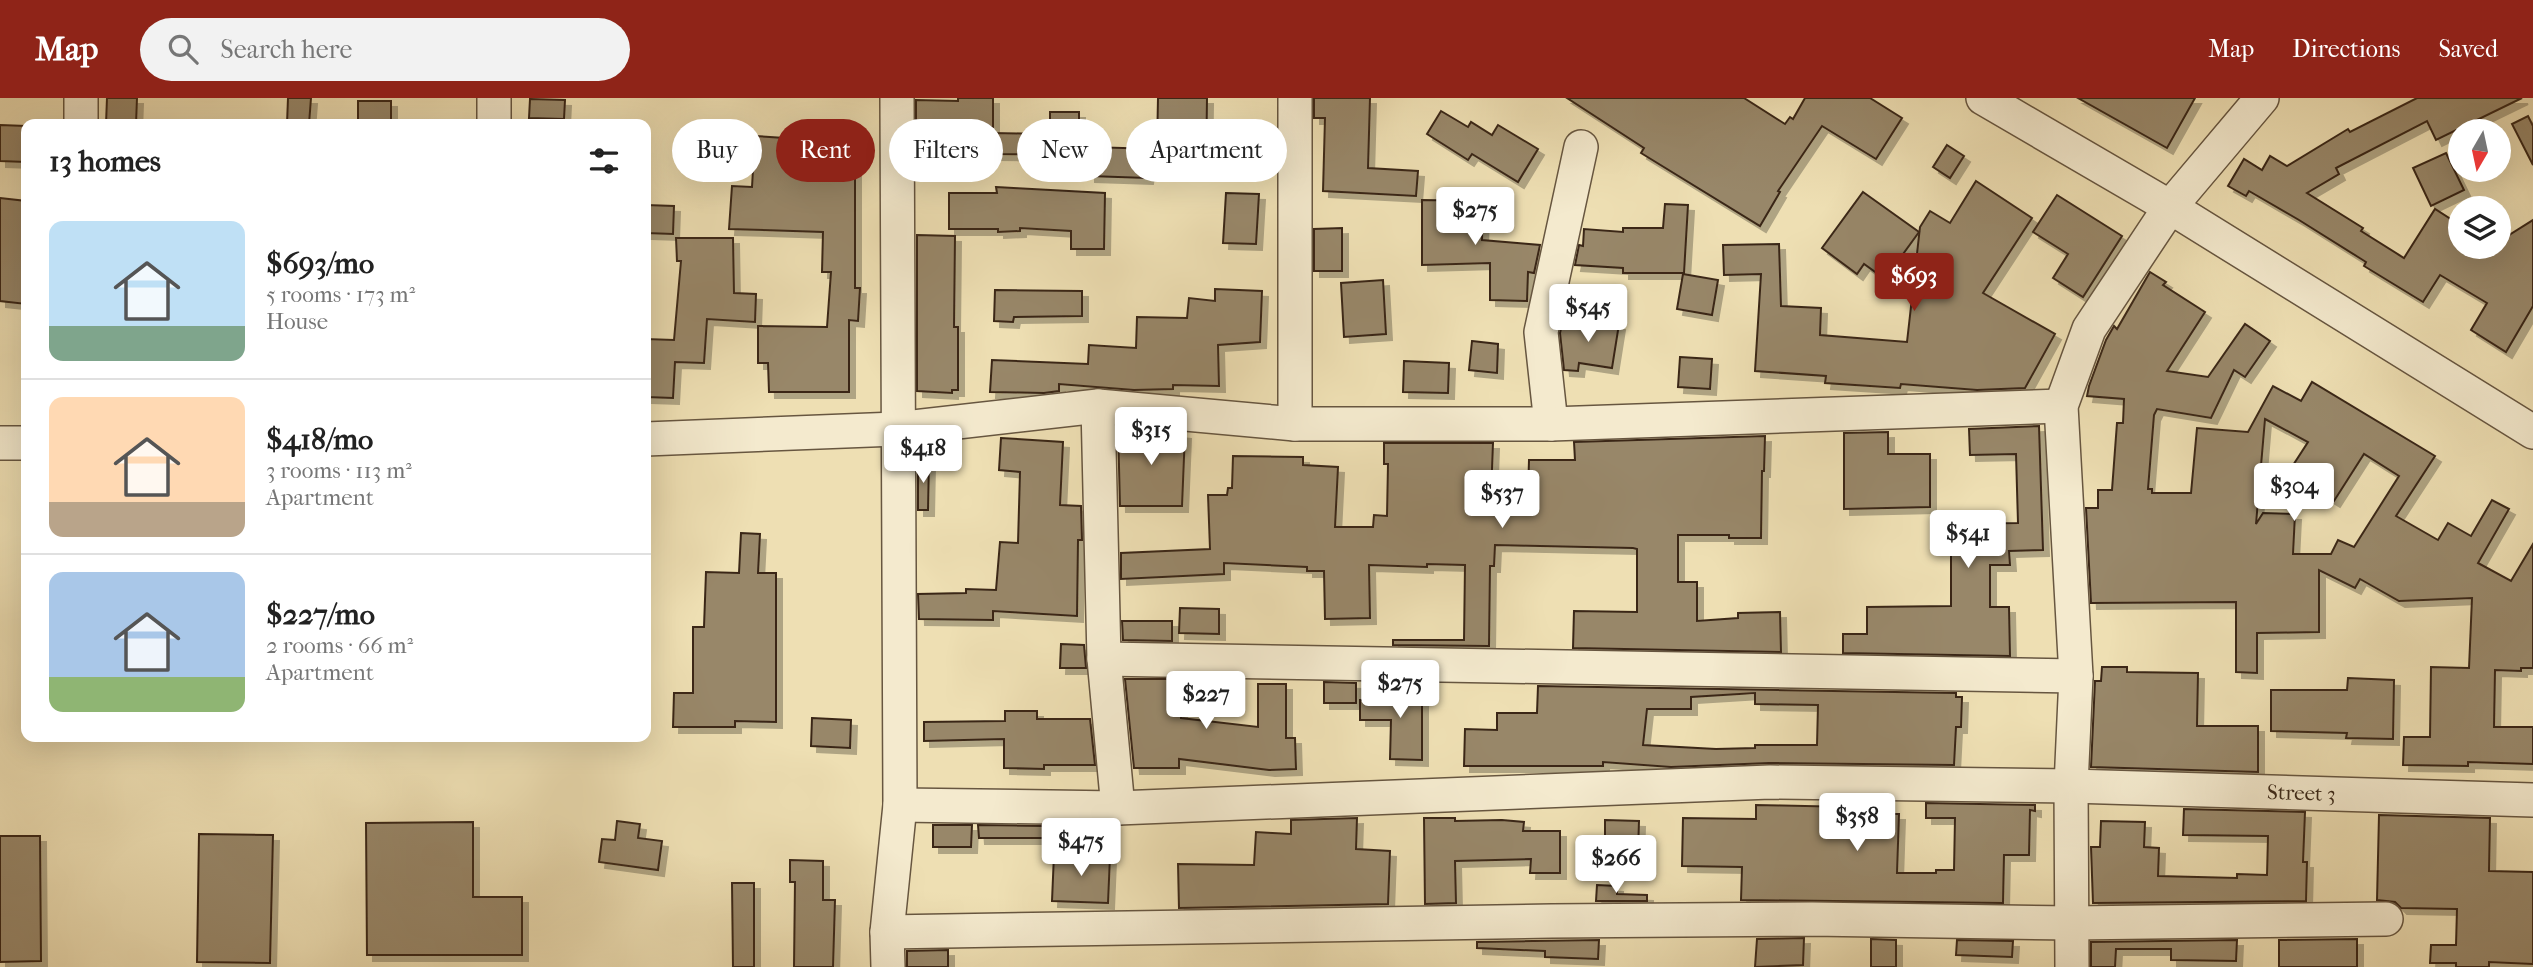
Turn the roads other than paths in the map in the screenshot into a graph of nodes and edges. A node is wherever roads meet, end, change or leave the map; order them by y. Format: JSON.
{"nodes":[{"id":1,"x":81,"y":98,"type":"edge"},
{"id":2,"x":494,"y":98,"type":"edge"},
{"id":3,"x":897,"y":98,"type":"edge"},
{"id":4,"x":1294,"y":98,"type":"edge"},
{"id":5,"x":1983,"y":98,"type":"edge"},
{"id":6,"x":2262,"y":98,"type":"edge"},
{"id":7,"x":82,"y":119,"type":"edge"},
{"id":8,"x":494,"y":119,"type":"edge"},
{"id":9,"x":1581,"y":147,"type":"dead end"},
{"id":10,"x":2170,"y":207,"type":"junction"},
{"id":11,"x":1098,"y":406,"type":"junction"},
{"id":12,"x":2061,"y":406,"type":"junction"},
{"id":13,"x":1295,"y":424,"type":"junction"},
{"id":14,"x":1551,"y":424,"type":"junction"},
{"id":15,"x":897,"y":429,"type":"junction"},
{"id":16,"x":2533,"y":432,"type":"edge"},
{"id":17,"x":651,"y":439,"type":"edge"},
{"id":18,"x":0,"y":443,"type":"edge"},
{"id":19,"x":21,"y":443,"type":"edge"},
{"id":20,"x":1104,"y":659,"type":"junction"},
{"id":21,"x":2076,"y":676,"type":"junction"},
{"id":22,"x":2071,"y":786,"type":"junction"},
{"id":23,"x":2533,"y":800,"type":"edge"},
{"id":24,"x":900,"y":805,"type":"junction"},
{"id":25,"x":1118,"y":808,"type":"junction"},
{"id":26,"x":2386,"y":919,"type":"dead end"},
{"id":27,"x":2072,"y":923,"type":"junction"},
{"id":28,"x":887,"y":932,"type":"junction"},
{"id":29,"x":888,"y":967,"type":"edge"},
{"id":30,"x":2072,"y":967,"type":"edge"}],
"edges":[{"from":1,"to":7,"type":"street"},
{"from":2,"to":8,"type":"street"},
{"from":3,"to":15,"type":"street"},
{"from":4,"to":13,"type":"street"},
{"from":5,"to":10,"type":"street"},
{"from":6,"to":10,"type":"street"},
{"from":9,"to":14,"type":"street"},
{"from":10,"to":12,"type":"street"},
{"from":10,"to":16,"type":"street"},
{"from":11,"to":13,"type":"street"},
{"from":11,"to":15,"type":"street"},
{"from":11,"to":20,"type":"street"},
{"from":12,"to":14,"type":"street"},
{"from":12,"to":21,"type":"street"},
{"from":13,"to":14,"type":"street"},
{"from":15,"to":17,"type":"street"},
{"from":15,"to":24,"type":"street"},
{"from":18,"to":19,"type":"street"},
{"from":20,"to":21,"type":"street"},
{"from":20,"to":25,"type":"street"},
{"from":21,"to":22,"type":"street"},
{"from":22,"to":23,"type":"street","name":"Street 3"},
{"from":22,"to":25,"type":"street","name":"Street 3"},
{"from":22,"to":27,"type":"street"},
{"from":24,"to":25,"type":"street","name":"Street 3"},
{"from":24,"to":28,"type":"street"},
{"from":26,"to":27,"type":"street"},
{"from":27,"to":28,"type":"street"},
{"from":27,"to":30,"type":"street"},
{"from":28,"to":29,"type":"street"}]}
